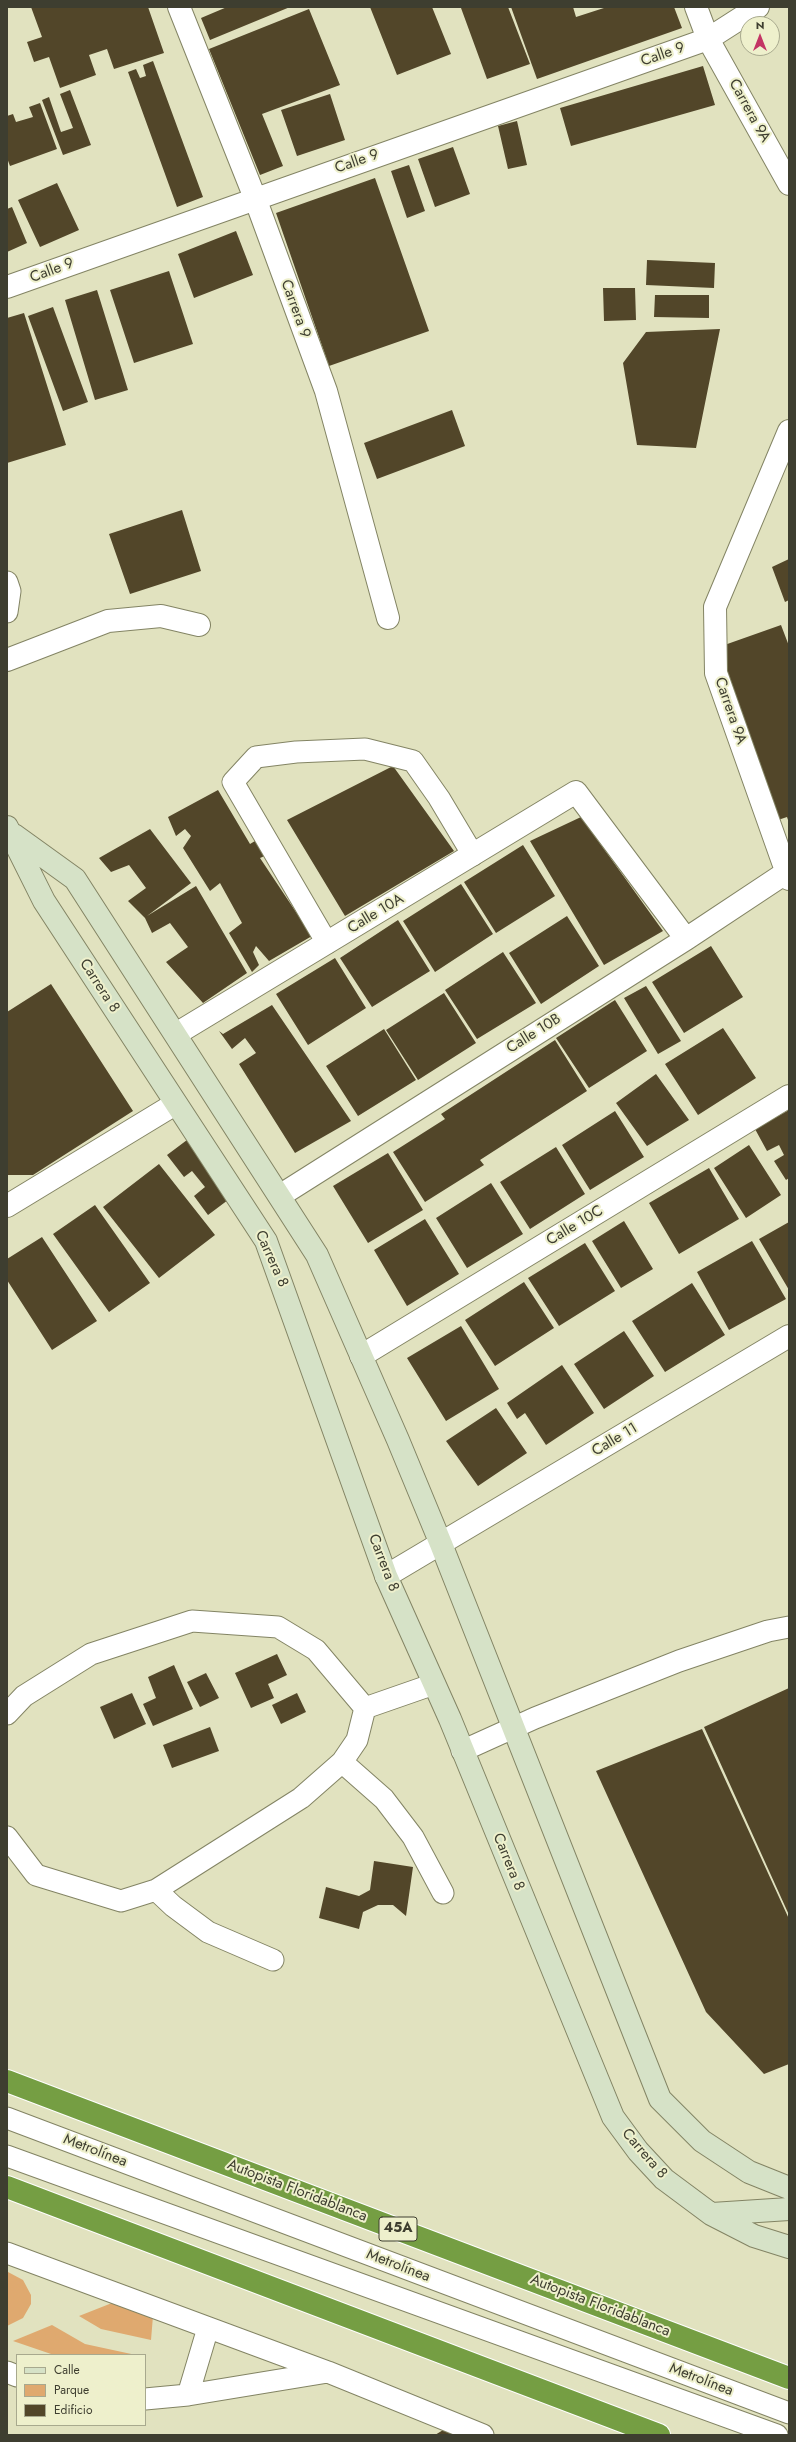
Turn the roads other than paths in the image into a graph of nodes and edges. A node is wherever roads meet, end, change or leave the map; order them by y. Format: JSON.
{"nodes":[{"id":1,"x":179,"y":7,"type":"edge"},
{"id":2,"x":696,"y":7,"type":"edge"},
{"id":3,"x":758,"y":7,"type":"edge"},
{"id":4,"x":708,"y":39,"type":"junction"},
{"id":5,"x":789,"y":184,"type":"edge"},
{"id":6,"x":255,"y":198,"type":"junction"},
{"id":7,"x":7,"y":288,"type":"edge"},
{"id":8,"x":789,"y":431,"type":"edge"},
{"id":9,"x":7,"y":582,"type":"edge"},
{"id":10,"x":7,"y":612,"type":"edge"},
{"id":11,"x":388,"y":618,"type":"dead end"},
{"id":12,"x":199,"y":624,"type":"dead end"},
{"id":13,"x":7,"y":660,"type":"edge"},
{"id":14,"x":9,"y":830,"type":"edge"},
{"id":15,"x":473,"y":855,"type":"junction"},
{"id":16,"x":788,"y":875,"type":"edge"},
{"id":17,"x":686,"y":939,"type":"junction"},
{"id":18,"x":328,"y":943,"type":"junction"},
{"id":19,"x":176,"y":1034,"type":"junction"},
{"id":20,"x":789,"y":1096,"type":"edge"},
{"id":21,"x":175,"y":1104,"type":"junction"},
{"id":22,"x":281,"y":1195,"type":"junction"},
{"id":23,"x":7,"y":1206,"type":"edge"},
{"id":24,"x":789,"y":1336,"type":"edge"},
{"id":25,"x":361,"y":1356,"type":"junction"},
{"id":26,"x":441,"y":1544,"type":"junction"},
{"id":27,"x":386,"y":1576,"type":"junction"},
{"id":28,"x":789,"y":1626,"type":"edge"},
{"id":29,"x":434,"y":1684,"type":"junction"},
{"id":30,"x":365,"y":1708,"type":"junction"},
{"id":31,"x":7,"y":1714,"type":"edge"},
{"id":32,"x":512,"y":1728,"type":"junction"},
{"id":33,"x":462,"y":1751,"type":"junction"},
{"id":34,"x":342,"y":1762,"type":"junction"},
{"id":35,"x":7,"y":1837,"type":"edge"},
{"id":36,"x":156,"y":1890,"type":"junction"},
{"id":37,"x":443,"y":1893,"type":"dead end"},
{"id":38,"x":273,"y":1960,"type":"dead end"},
{"id":39,"x":7,"y":2081,"type":"edge"},
{"id":40,"x":7,"y":2118,"type":"edge"},
{"id":41,"x":7,"y":2156,"type":"edge"},
{"id":42,"x":7,"y":2187,"type":"edge"},
{"id":43,"x":789,"y":2188,"type":"edge"},
{"id":44,"x":789,"y":2209,"type":"edge"},
{"id":45,"x":711,"y":2214,"type":"junction"},
{"id":46,"x":789,"y":2247,"type":"edge"},
{"id":47,"x":7,"y":2253,"type":"edge"},
{"id":48,"x":208,"y":2328,"type":"junction"},
{"id":49,"x":328,"y":2372,"type":"junction"},
{"id":50,"x":789,"y":2378,"type":"edge"},
{"id":51,"x":188,"y":2395,"type":"junction"},
{"id":52,"x":146,"y":2399,"type":"edge"},
{"id":53,"x":789,"y":2414,"type":"edge"},
{"id":54,"x":482,"y":2435,"type":"edge"},
{"id":55,"x":659,"y":2435,"type":"edge"},
{"id":56,"x":777,"y":2435,"type":"edge"}],
"edges":[{"from":1,"to":6,"type":"street","name":"Carrera 9"},
{"from":2,"to":4,"type":"street","name":"Carrera 9A"},
{"from":3,"to":4,"type":"street","name":"Calle 9"},
{"from":4,"to":5,"type":"street","name":"Carrera 9A"},
{"from":4,"to":6,"type":"street","name":"Calle 9"},
{"from":6,"to":7,"type":"street","name":"Calle 9"},
{"from":6,"to":11,"type":"street","name":"Carrera 9"},
{"from":8,"to":16,"type":"street","name":"Carrera 9A"},
{"from":9,"to":10,"type":"lane"},
{"from":12,"to":13,"type":"street"},
{"from":14,"to":19,"type":"main road","name":"Carrera 8"},
{"from":14,"to":21,"type":"main road","name":"Carrera 8"},
{"from":15,"to":17,"type":"street","name":"Calle 10A"},
{"from":15,"to":18,"type":"street","name":"Calle 10A"},
{"from":15,"to":18,"type":"lane"},
{"from":16,"to":17,"type":"street","name":"Calle 10B"},
{"from":17,"to":22,"type":"street","name":"Calle 10B"},
{"from":18,"to":19,"type":"street","name":"Calle 10A"},
{"from":19,"to":22,"type":"main road","name":"Carrera 8"},
{"from":20,"to":25,"type":"street","name":"Calle 10C"},
{"from":21,"to":23,"type":"street"},
{"from":21,"to":27,"type":"main road","name":"Carrera 8"},
{"from":22,"to":25,"type":"main road","name":"Carrera 8"},
{"from":24,"to":26,"type":"street","name":"Calle 11"},
{"from":25,"to":26,"type":"main road","name":"Carrera 8"},
{"from":26,"to":27,"type":"street","name":"Calle 11"},
{"from":26,"to":32,"type":"main road","name":"Carrera 8"},
{"from":27,"to":29,"type":"main road","name":"Carrera 8"},
{"from":28,"to":32,"type":"lane"},
{"from":29,"to":30,"type":"lane"},
{"from":29,"to":33,"type":"main road","name":"Carrera 8"},
{"from":30,"to":31,"type":"lane"},
{"from":30,"to":34,"type":"lane"},
{"from":32,"to":33,"type":"lane"},
{"from":32,"to":43,"type":"main road","name":"Carrera 8"},
{"from":33,"to":45,"type":"main road","name":"Carrera 8"},
{"from":34,"to":36,"type":"lane"},
{"from":34,"to":37,"type":"lane"},
{"from":35,"to":36,"type":"lane"},
{"from":36,"to":38,"type":"lane"},
{"from":39,"to":50,"type":"highway","name":"Autopista Floridablanca","number":"45A"},
{"from":40,"to":53,"type":"lane","name":"Metrolínea"},
{"from":41,"to":56,"type":"lane","name":"Metrolínea"},
{"from":42,"to":55,"type":"highway"},
{"from":44,"to":45,"type":"main road"},
{"from":45,"to":46,"type":"main road","name":"Carrera 8"},
{"from":47,"to":48,"type":"lane"},
{"from":48,"to":49,"type":"lane"},
{"from":48,"to":51,"type":"lane"},
{"from":49,"to":51,"type":"lane"},
{"from":49,"to":54,"type":"lane"},
{"from":51,"to":52,"type":"lane"}]}
